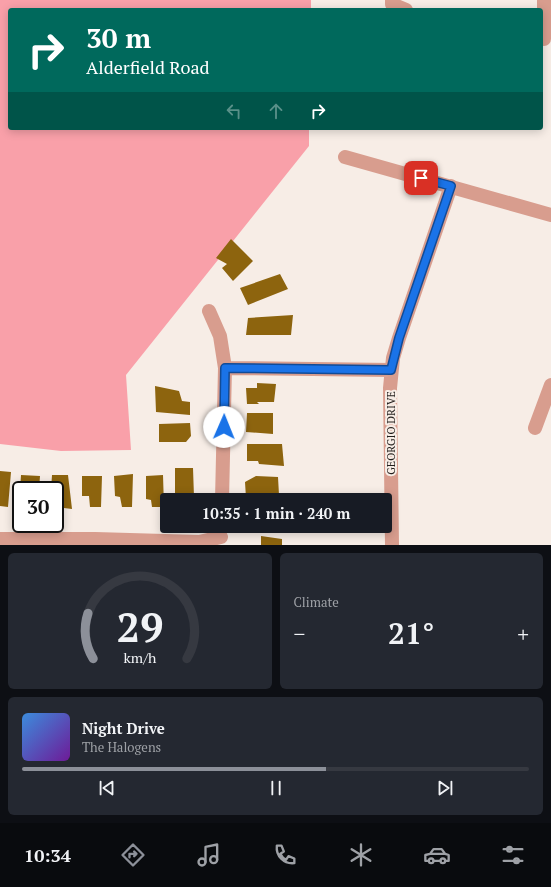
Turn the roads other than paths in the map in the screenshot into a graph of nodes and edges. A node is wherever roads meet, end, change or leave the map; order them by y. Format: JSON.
{"nodes":[{"id":1,"x":392,"y":0,"type":"edge"},
{"id":2,"x":544,"y":0,"type":"edge"},
{"id":3,"x":401,"y":8,"type":"edge"},
{"id":4,"x":545,"y":39,"type":"edge"},
{"id":5,"x":345,"y":157,"type":"dead end"},
{"id":6,"x":451,"y":186,"type":"junction"},
{"id":7,"x":551,"y":214,"type":"edge"},
{"id":8,"x":209,"y":311,"type":"dead end"},
{"id":9,"x":225,"y":368,"type":"junction"},
{"id":10,"x":391,"y":370,"type":"junction"},
{"id":11,"x":551,"y":385,"type":"edge"},
{"id":12,"x":535,"y":428,"type":"dead end"},
{"id":13,"x":222,"y":493,"type":"edge"},
{"id":14,"x":222,"y":536,"type":"edge"},
{"id":15,"x":0,"y":539,"type":"edge"},
{"id":16,"x":392,"y":545,"type":"edge"}],
"edges":[{"from":1,"to":3,"type":"street"},
{"from":2,"to":4,"type":"street"},
{"from":5,"to":6,"type":"street"},
{"from":6,"to":7,"type":"street"},
{"from":6,"to":10,"type":"street","name":"GEORGIO DRIVE"},
{"from":8,"to":9,"type":"street"},
{"from":9,"to":10,"type":"street"},
{"from":9,"to":13,"type":"street"},
{"from":10,"to":16,"type":"street","name":"GEORGIO DRIVE"},
{"from":11,"to":12,"type":"street"},
{"from":14,"to":15,"type":"street"}]}
